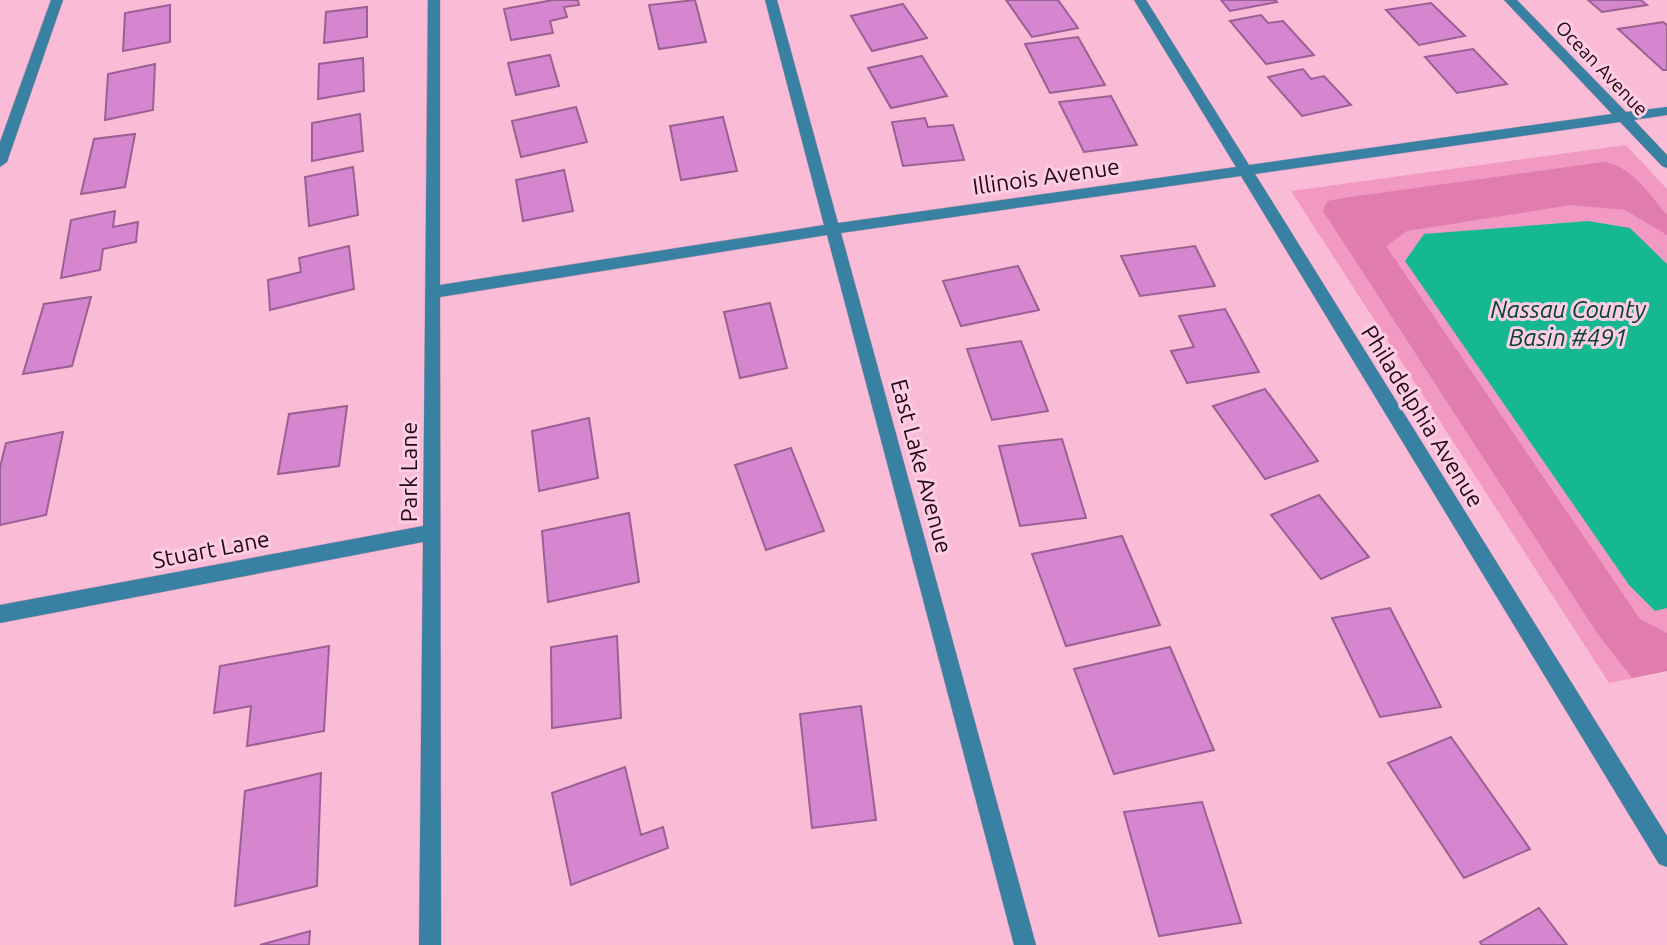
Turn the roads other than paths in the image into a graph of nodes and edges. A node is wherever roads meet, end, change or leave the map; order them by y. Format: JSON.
{"nodes":[{"id":1,"x":57,"y":0,"type":"edge"},
{"id":2,"x":434,"y":0,"type":"edge"},
{"id":3,"x":771,"y":0,"type":"edge"},
{"id":4,"x":1140,"y":0,"type":"edge"},
{"id":5,"x":1510,"y":0,"type":"edge"},
{"id":6,"x":1667,"y":111,"type":"edge"},
{"id":7,"x":1623,"y":118,"type":"junction"},
{"id":8,"x":1,"y":155,"type":"edge"},
{"id":9,"x":1667,"y":163,"type":"edge"},
{"id":10,"x":1245,"y":170,"type":"junction"},
{"id":11,"x":833,"y":229,"type":"junction"},
{"id":12,"x":433,"y":292,"type":"junction"},
{"id":13,"x":432,"y":532,"type":"junction"},
{"id":14,"x":0,"y":614,"type":"edge"},
{"id":15,"x":1667,"y":856,"type":"edge"},
{"id":16,"x":430,"y":945,"type":"edge"},
{"id":17,"x":1025,"y":945,"type":"edge"}],
"edges":[{"from":1,"to":8,"type":"street"},
{"from":2,"to":12,"type":"street","name":"Park Lane"},
{"from":3,"to":11,"type":"street","name":"East Lake Avenue"},
{"from":4,"to":10,"type":"street","name":"Philadelphia Avenue"},
{"from":5,"to":7,"type":"street","name":"Ocean Avenue"},
{"from":6,"to":7,"type":"street","name":"Illinois Avenue"},
{"from":7,"to":9,"type":"street","name":"Ocean Avenue"},
{"from":7,"to":10,"type":"street","name":"Illinois Avenue"},
{"from":10,"to":11,"type":"street","name":"Illinois Avenue"},
{"from":10,"to":15,"type":"street","name":"Philadelphia Avenue"},
{"from":11,"to":12,"type":"street","name":"Illinois Avenue"},
{"from":11,"to":17,"type":"street","name":"East Lake Avenue"},
{"from":12,"to":13,"type":"street","name":"Park Lane"},
{"from":13,"to":14,"type":"street","name":"Stuart Lane"},
{"from":13,"to":16,"type":"street","name":"Park Lane"}]}
